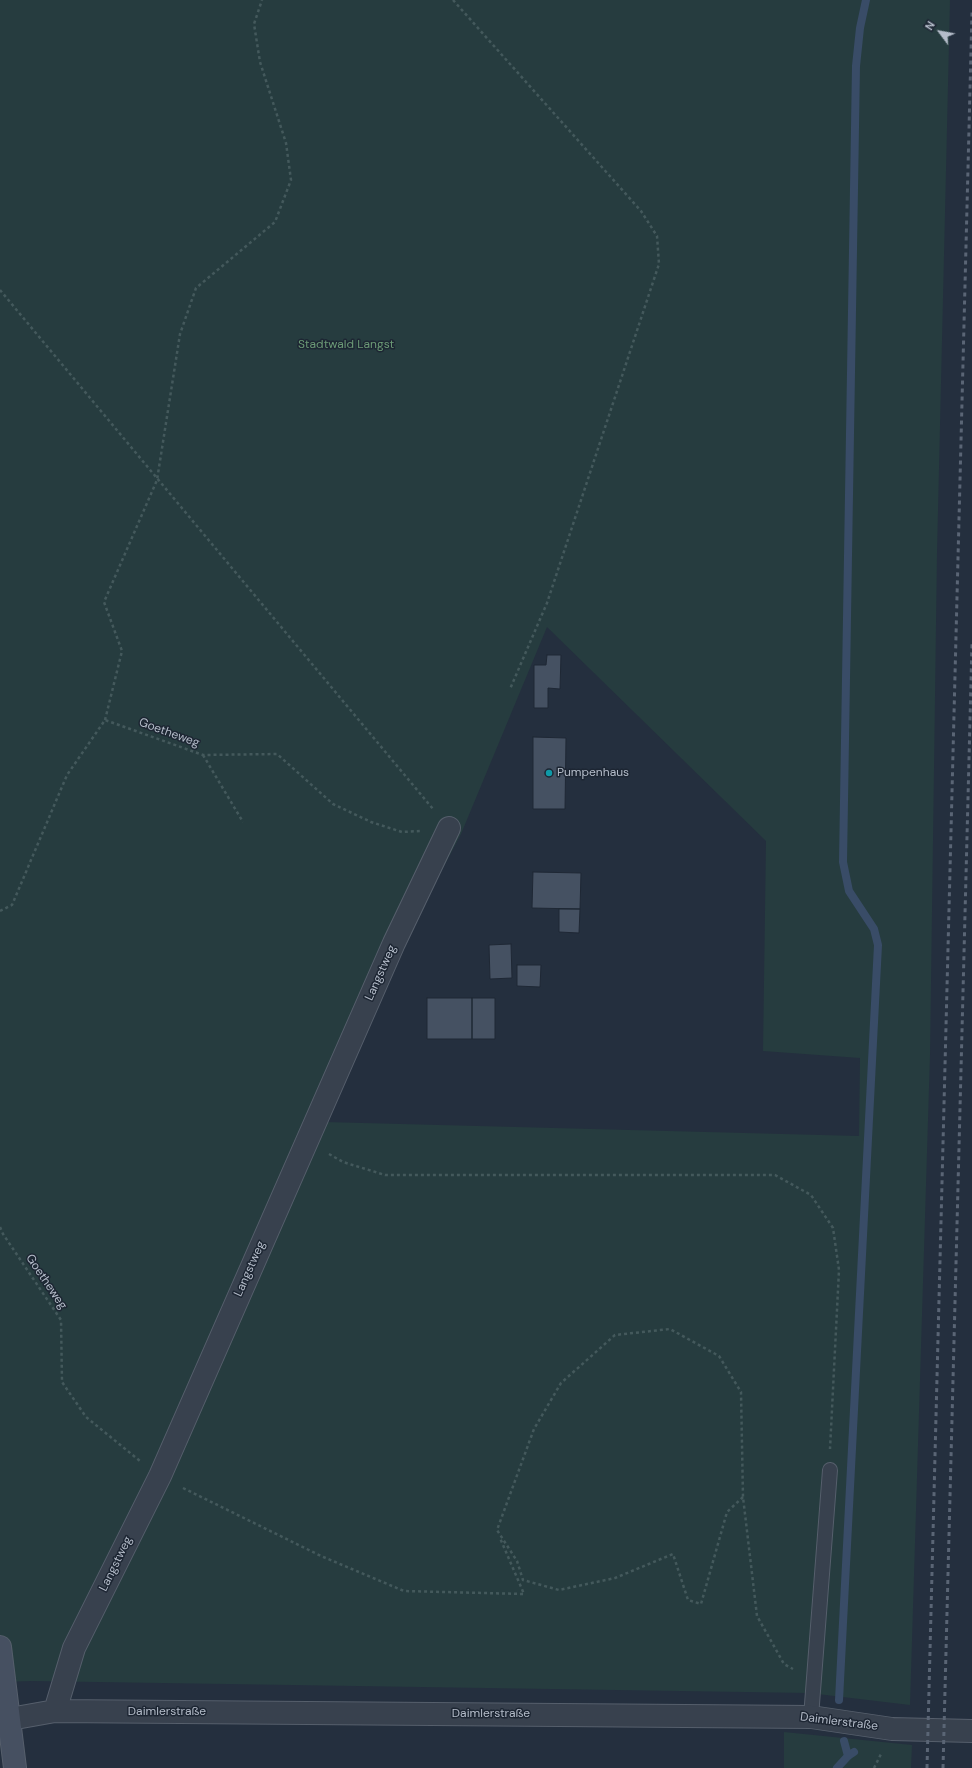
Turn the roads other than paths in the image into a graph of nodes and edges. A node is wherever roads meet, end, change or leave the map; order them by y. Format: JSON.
{"nodes":[{"id":1,"x":449,"y":828,"type":"road end"},
{"id":2,"x":830,"y":1470,"type":"road end"},
{"id":3,"x":0,"y":1647,"type":"edge"},
{"id":4,"x":55,"y":1711,"type":"junction"},
{"id":5,"x":811,"y":1717,"type":"junction"},
{"id":6,"x":10,"y":1719,"type":"junction"},
{"id":7,"x":972,"y":1731,"type":"edge"},
{"id":8,"x":15,"y":1768,"type":"edge"}],
"edges":[{"from":1,"to":4,"type":"street","name":"Langstweg"},
{"from":2,"to":5,"type":"lane"},
{"from":3,"to":6,"type":"street"},
{"from":4,"to":5,"type":"street","name":"Daimlerstraße"},
{"from":4,"to":6,"type":"street","name":"Daimlerstraße"},
{"from":5,"to":7,"type":"street","name":"Daimlerstraße"},
{"from":6,"to":8,"type":"street"}]}
